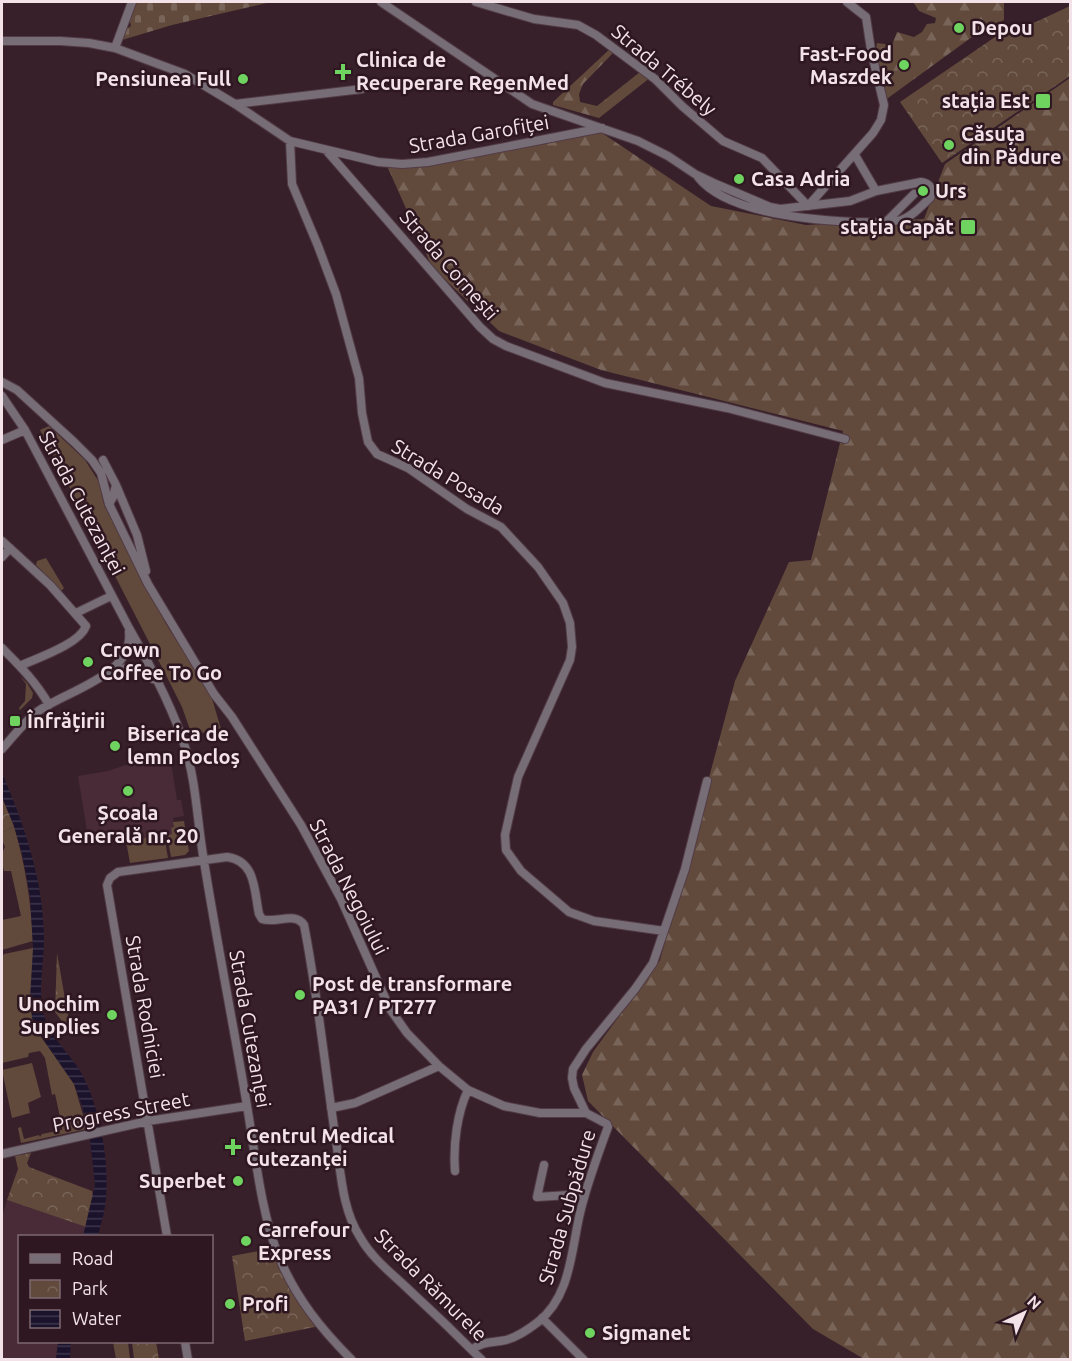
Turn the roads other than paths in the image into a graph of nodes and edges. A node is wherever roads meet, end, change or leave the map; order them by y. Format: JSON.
{"nodes":[{"id":1,"x":132,"y":2,"type":"edge"},
{"id":2,"x":381,"y":2,"type":"edge"},
{"id":3,"x":476,"y":2,"type":"edge"},
{"id":4,"x":847,"y":2,"type":"edge"},
{"id":5,"x":2,"y":41,"type":"edge"},
{"id":6,"x":115,"y":48,"type":"junction"},
{"id":7,"x":362,"y":89,"type":"dead end"},
{"id":8,"x":236,"y":104,"type":"junction"},
{"id":9,"x":602,"y":128,"type":"junction"},
{"id":10,"x":290,"y":141,"type":"junction"},
{"id":11,"x":325,"y":149,"type":"junction"},
{"id":12,"x":855,"y":155,"type":"junction"},
{"id":13,"x":695,"y":174,"type":"junction"},
{"id":14,"x":917,"y":184,"type":"junction"},
{"id":15,"x":876,"y":191,"type":"junction"},
{"id":16,"x":914,"y":194,"type":"junction"},
{"id":17,"x":930,"y":198,"type":"junction"},
{"id":18,"x":808,"y":206,"type":"junction"},
{"id":19,"x":885,"y":223,"type":"junction"},
{"id":20,"x":2,"y":382,"type":"edge"},
{"id":21,"x":2,"y":396,"type":"edge"},
{"id":22,"x":25,"y":430,"type":"junction"},
{"id":23,"x":845,"y":439,"type":"dead end"},
{"id":24,"x":2,"y":440,"type":"edge"},
{"id":25,"x":103,"y":460,"type":"dead end"},
{"id":26,"x":116,"y":485,"type":"junction"},
{"id":27,"x":109,"y":504,"type":"junction"},
{"id":28,"x":2,"y":541,"type":"edge"},
{"id":29,"x":10,"y":548,"type":"junction"},
{"id":30,"x":2,"y":557,"type":"edge"},
{"id":31,"x":147,"y":582,"type":"junction"},
{"id":32,"x":111,"y":596,"type":"junction"},
{"id":33,"x":76,"y":613,"type":"junction"},
{"id":34,"x":129,"y":628,"type":"junction"},
{"id":35,"x":2,"y":648,"type":"edge"},
{"id":36,"x":126,"y":654,"type":"junction"},
{"id":37,"x":144,"y":654,"type":"junction"},
{"id":38,"x":20,"y":666,"type":"junction"},
{"id":39,"x":133,"y":668,"type":"junction"},
{"id":40,"x":108,"y":673,"type":"junction"},
{"id":41,"x":158,"y":684,"type":"junction"},
{"id":42,"x":49,"y":705,"type":"junction"},
{"id":43,"x":2,"y":749,"type":"edge"},
{"id":44,"x":707,"y":781,"type":"dead end"},
{"id":45,"x":204,"y":860,"type":"junction"},
{"id":46,"x":664,"y":932,"type":"junction"},
{"id":47,"x":316,"y":985,"type":"joint"},
{"id":48,"x":439,"y":1066,"type":"junction"},
{"id":49,"x":468,"y":1090,"type":"junction"},
{"id":50,"x":247,"y":1106,"type":"junction"},
{"id":51,"x":331,"y":1108,"type":"junction"},
{"id":52,"x":586,"y":1113,"type":"junction"},
{"id":53,"x":148,"y":1121,"type":"junction"},
{"id":54,"x":2,"y":1154,"type":"edge"},
{"id":55,"x":544,"y":1165,"type":"dead end"},
{"id":56,"x":455,"y":1171,"type":"dead end"},
{"id":57,"x":585,"y":1194,"type":"junction"},
{"id":58,"x":167,"y":1235,"type":"edge"},
{"id":59,"x":542,"y":1318,"type":"junction"},
{"id":60,"x":185,"y":1343,"type":"edge"},
{"id":61,"x":472,"y":1350,"type":"junction"},
{"id":62,"x":188,"y":1359,"type":"edge"},
{"id":63,"x":352,"y":1359,"type":"edge"},
{"id":64,"x":482,"y":1359,"type":"edge"},
{"id":65,"x":584,"y":1359,"type":"edge"}],
"edges":[{"from":1,"to":6,"type":"street"},
{"from":2,"to":9,"type":"street"},
{"from":3,"to":18,"type":"street","name":"Strada Trébely"},
{"from":4,"to":12,"type":"street"},
{"from":5,"to":6,"type":"street"},
{"from":6,"to":8,"type":"street"},
{"from":7,"to":8,"type":"street"},
{"from":8,"to":10,"type":"street"},
{"from":9,"to":11,"type":"street","name":"Strada Garofiței"},
{"from":9,"to":13,"type":"street"},
{"from":10,"to":11,"type":"street"},
{"from":10,"to":46,"type":"street","name":"Strada Posada"},
{"from":11,"to":23,"type":"street","name":"Strada Cornești"},
{"from":12,"to":15,"type":"street"},
{"from":12,"to":18,"type":"street"},
{"from":13,"to":18,"type":"street"},
{"from":13,"to":19,"type":"street"},
{"from":14,"to":15,"type":"street"},
{"from":14,"to":16,"type":"street"},
{"from":14,"to":17,"type":"street"},
{"from":15,"to":18,"type":"street"},
{"from":16,"to":17,"type":"street"},
{"from":16,"to":19,"type":"street"},
{"from":17,"to":19,"type":"street"},
{"from":20,"to":27,"type":"street","name":"Strada Negoiului"},
{"from":21,"to":22,"type":"street","name":"Strada Cutezanței"},
{"from":22,"to":24,"type":"street"},
{"from":22,"to":32,"type":"street","name":"Strada Cutezanței"},
{"from":25,"to":26,"type":"street","name":"Strada Negoiului"},
{"from":26,"to":27,"type":"street"},
{"from":26,"to":31,"type":"street","name":"Strada Negoiului"},
{"from":27,"to":31,"type":"street","name":"Strada Negoiului"},
{"from":28,"to":29,"type":"street"},
{"from":29,"to":30,"type":"street"},
{"from":29,"to":33,"type":"street"},
{"from":31,"to":48,"type":"street","name":"Strada Negoiului"},
{"from":32,"to":33,"type":"street"},
{"from":32,"to":34,"type":"street","name":"Strada Cutezanței"},
{"from":32,"to":41,"type":"street"},
{"from":33,"to":38,"type":"street"},
{"from":34,"to":36,"type":"street"},
{"from":34,"to":37,"type":"street","name":"Strada Cutezanței"},
{"from":35,"to":38,"type":"street"},
{"from":36,"to":37,"type":"street"},
{"from":36,"to":39,"type":"street"},
{"from":36,"to":40,"type":"street"},
{"from":37,"to":39,"type":"street"},
{"from":37,"to":41,"type":"street","name":"Strada Cutezanței"},
{"from":38,"to":42,"type":"street"},
{"from":39,"to":40,"type":"street"},
{"from":39,"to":41,"type":"street"},
{"from":40,"to":42,"type":"street"},
{"from":41,"to":45,"type":"street","name":"Strada Cutezanței"},
{"from":42,"to":43,"type":"street"},
{"from":44,"to":46,"type":"street"},
{"from":45,"to":47,"type":"street","name":"Strada Rodniciei"},
{"from":45,"to":50,"type":"street","name":"Strada Cutezanței"},
{"from":45,"to":53,"type":"street","name":"Strada Rodniciei"},
{"from":46,"to":52,"type":"street"},
{"from":47,"to":51,"type":"street","name":"Strada Rămurele"},
{"from":48,"to":49,"type":"street","name":"Strada Negoiului"},
{"from":48,"to":51,"type":"street"},
{"from":49,"to":52,"type":"street","name":"Strada Negoiului"},
{"from":49,"to":56,"type":"street"},
{"from":50,"to":53,"type":"street","name":"Progress Street"},
{"from":50,"to":63,"type":"street","name":"Strada Cutezanței"},
{"from":51,"to":61,"type":"street","name":"Strada Rămurele"},
{"from":52,"to":57,"type":"street","name":"Strada Subpădure"},
{"from":53,"to":54,"type":"street","name":"Progress Street"},
{"from":53,"to":58,"type":"street","name":"Strada Rodniciei"},
{"from":55,"to":57,"type":"street"},
{"from":57,"to":59,"type":"street","name":"Strada Subpădure"},
{"from":59,"to":61,"type":"street","name":"Strada Subpădure"},
{"from":59,"to":65,"type":"street"},
{"from":60,"to":62,"type":"street"},
{"from":61,"to":64,"type":"street","name":"Strada Rămurele"}]}
